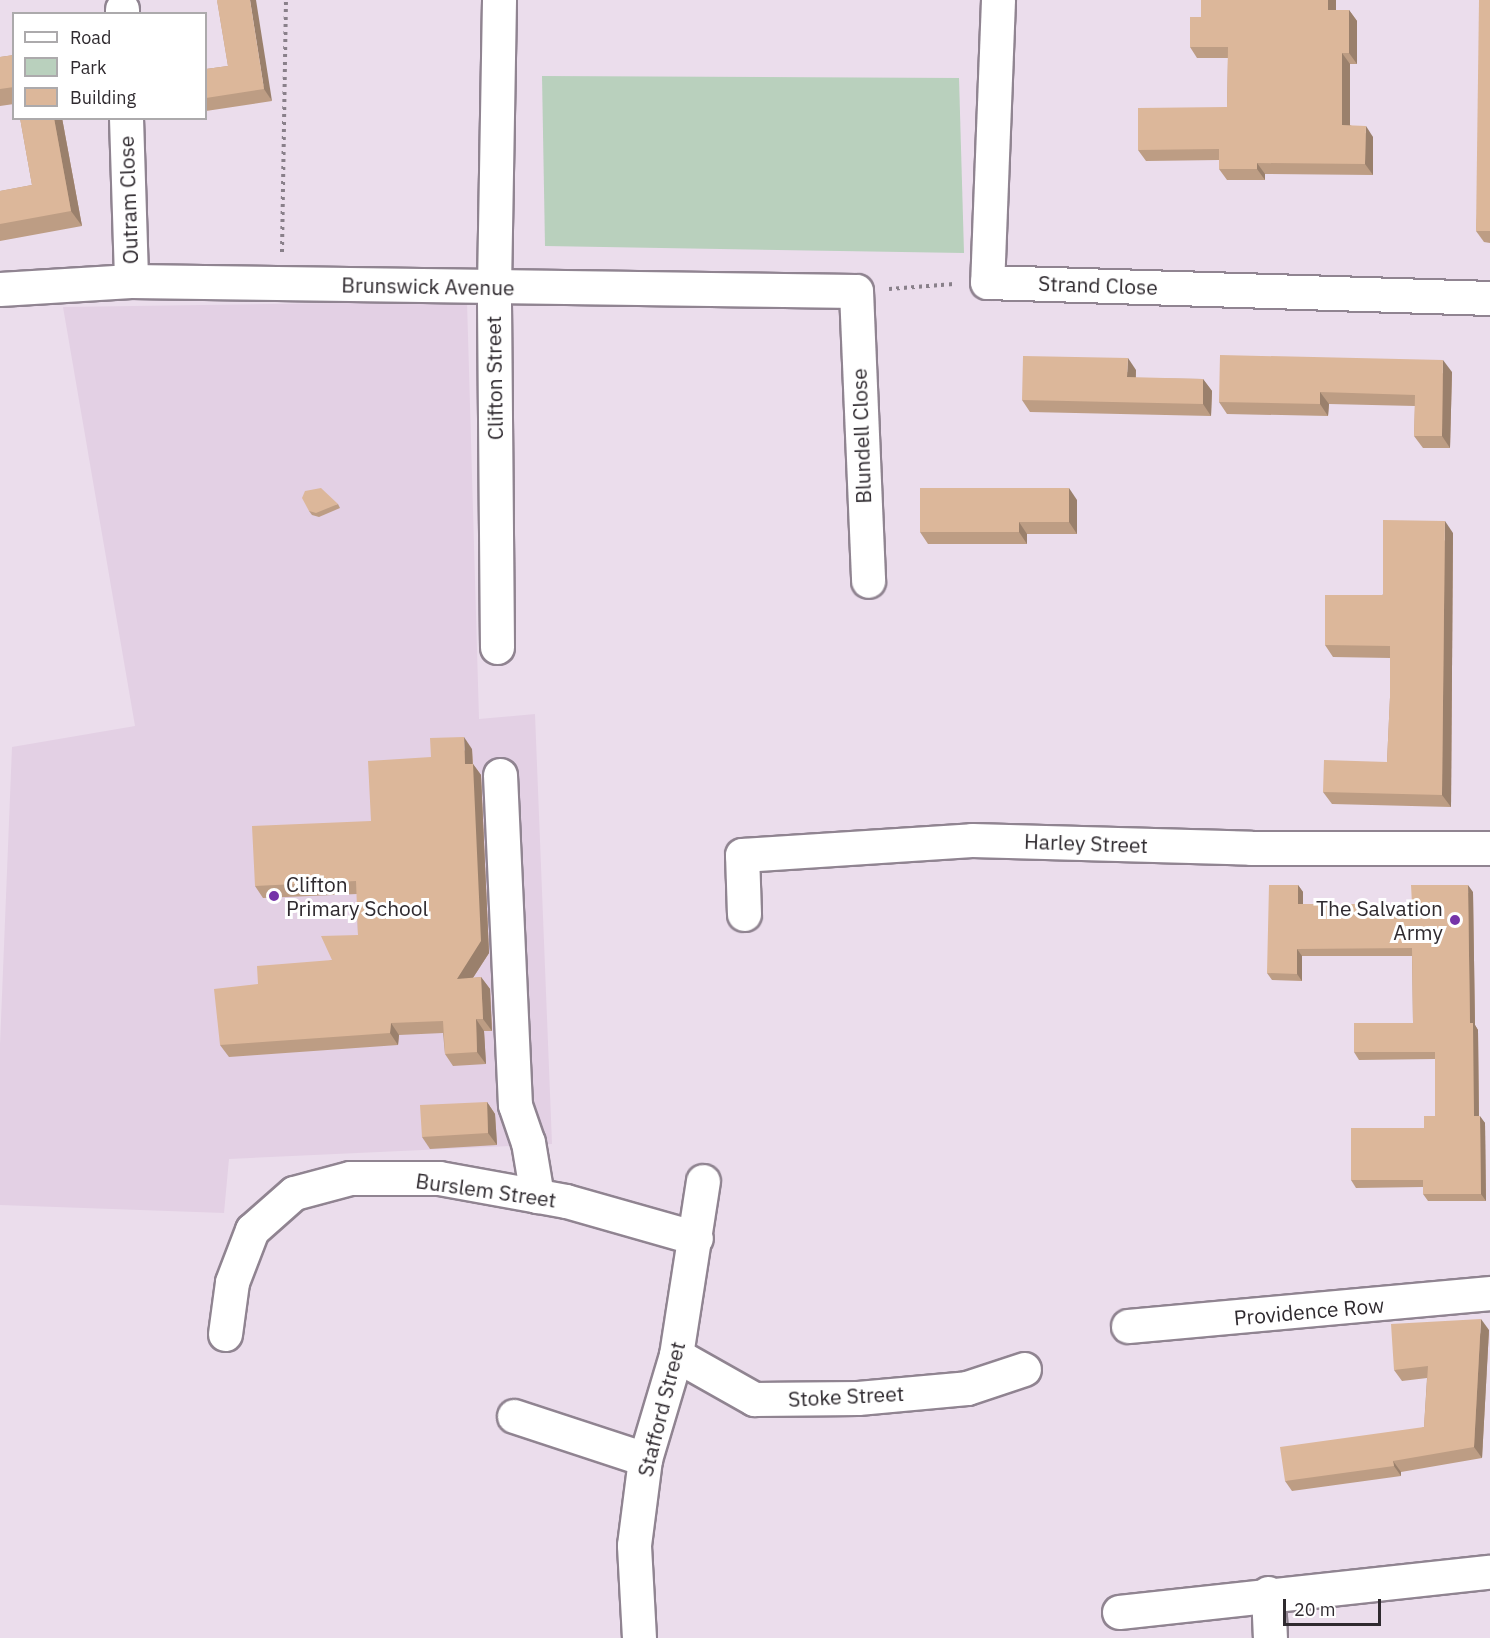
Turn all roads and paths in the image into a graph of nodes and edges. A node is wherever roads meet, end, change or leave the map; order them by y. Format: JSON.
{"nodes":[{"id":1,"x":286,"y":0,"type":"edge"},
{"id":2,"x":499,"y":0,"type":"edge"},
{"id":3,"x":998,"y":0,"type":"edge"},
{"id":4,"x":126,"y":120,"type":"edge"},
{"id":5,"x":131,"y":281,"type":"junction"},
{"id":6,"x":987,"y":282,"type":"junction"},
{"id":7,"x":282,"y":286,"type":"junction"},
{"id":8,"x":494,"y":287,"type":"junction"},
{"id":9,"x":0,"y":289,"type":"edge"},
{"id":10,"x":856,"y":291,"type":"junction"},
{"id":11,"x":1490,"y":298,"type":"edge"},
{"id":12,"x":868,"y":581,"type":"dead end"},
{"id":13,"x":497,"y":647,"type":"dead end"},
{"id":14,"x":500,"y":775,"type":"dead end"},
{"id":15,"x":1490,"y":848,"type":"edge"},
{"id":16,"x":744,"y":914,"type":"dead end"},
{"id":17,"x":703,"y":1182,"type":"dead end"},
{"id":18,"x":537,"y":1196,"type":"junction"},
{"id":19,"x":696,"y":1238,"type":"junction"},
{"id":20,"x":1490,"y":1293,"type":"edge"},
{"id":21,"x":1128,"y":1326,"type":"dead end"},
{"id":22,"x":225,"y":1334,"type":"dead end"},
{"id":23,"x":676,"y":1355,"type":"junction"},
{"id":24,"x":1024,"y":1369,"type":"dead end"},
{"id":25,"x":514,"y":1416,"type":"dead end"},
{"id":26,"x":645,"y":1458,"type":"junction"},
{"id":27,"x":1490,"y":1572,"type":"edge"},
{"id":28,"x":1268,"y":1593,"type":"junction"},
{"id":29,"x":1119,"y":1612,"type":"dead end"},
{"id":30,"x":639,"y":1638,"type":"edge"},
{"id":31,"x":1270,"y":1638,"type":"edge"}],
"edges":[{"from":1,"to":7,"type":"path"},
{"from":2,"to":8,"type":"street","name":"Clifton Street"},
{"from":3,"to":6,"type":"street"},
{"from":4,"to":5,"type":"street","name":"Outram Close"},
{"from":5,"to":7,"type":"street","name":"Brunswick Avenue"},
{"from":5,"to":9,"type":"street","name":"Brunswick Avenue"},
{"from":6,"to":10,"type":"path"},
{"from":6,"to":11,"type":"street","name":"Strand Close"},
{"from":7,"to":8,"type":"street","name":"Brunswick Avenue"},
{"from":8,"to":10,"type":"street","name":"Brunswick Avenue"},
{"from":8,"to":13,"type":"street","name":"Clifton Street"},
{"from":10,"to":12,"type":"street","name":"Blundell Close"},
{"from":14,"to":18,"type":"street"},
{"from":15,"to":16,"type":"street","name":"Harley Street"},
{"from":17,"to":19,"type":"street","name":"Stafford Street"},
{"from":18,"to":19,"type":"street","name":"Burslem Street"},
{"from":18,"to":22,"type":"street","name":"Burslem Street"},
{"from":19,"to":23,"type":"street","name":"Stafford Street"},
{"from":20,"to":21,"type":"street","name":"Providence Row"},
{"from":23,"to":24,"type":"street","name":"Stoke Street"},
{"from":23,"to":26,"type":"street","name":"Stafford Street"},
{"from":25,"to":26,"type":"street"},
{"from":26,"to":30,"type":"street","name":"Stafford Street"},
{"from":27,"to":28,"type":"street"},
{"from":28,"to":29,"type":"street"},
{"from":28,"to":31,"type":"street"}]}
